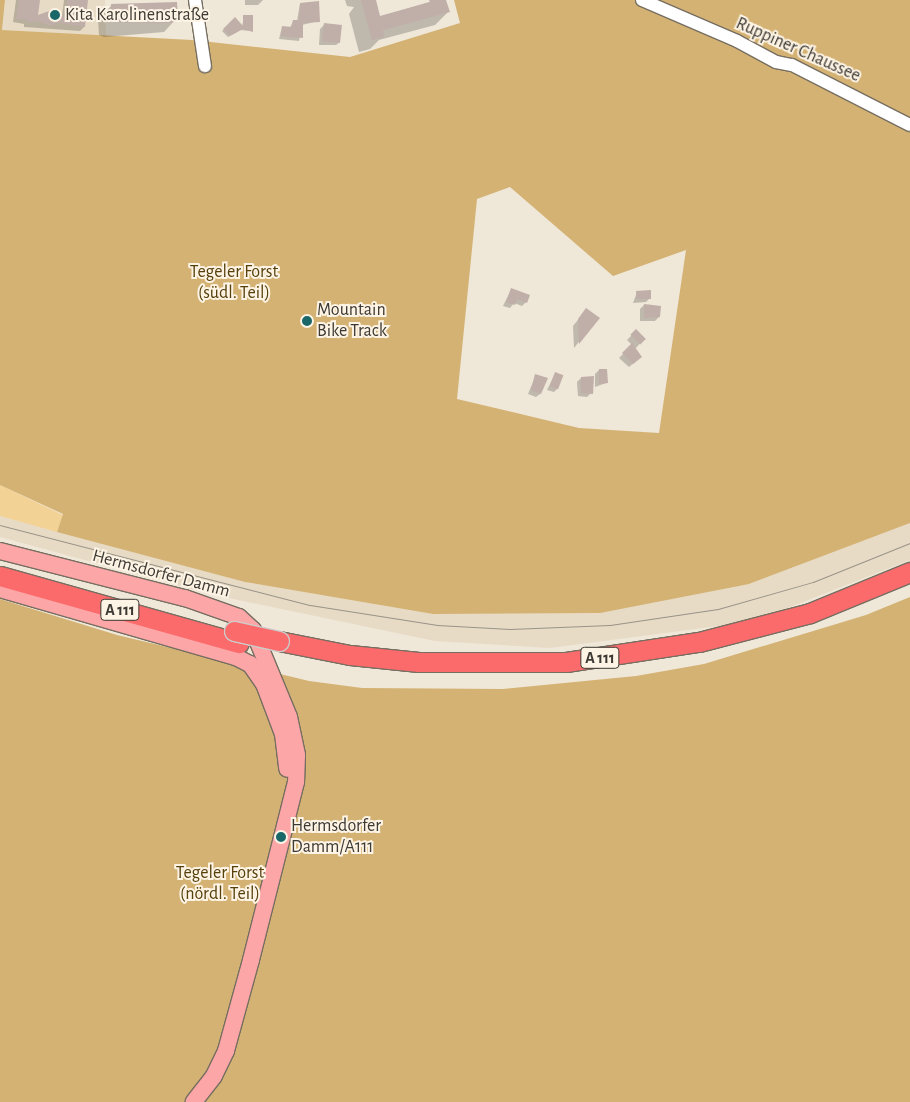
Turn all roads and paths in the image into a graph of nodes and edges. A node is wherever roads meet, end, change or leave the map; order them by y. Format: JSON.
{"nodes":[{"id":1,"x":195,"y":0,"type":"edge"},
{"id":2,"x":642,"y":0,"type":"edge"},
{"id":3,"x":204,"y":66,"type":"dead end"},
{"id":4,"x":910,"y":125,"type":"edge"},
{"id":5,"x":0,"y":551,"type":"edge"},
{"id":6,"x":0,"y":564,"type":"edge"},
{"id":7,"x":910,"y":572,"type":"edge"},
{"id":8,"x":0,"y":576,"type":"edge"},
{"id":9,"x":910,"y":584,"type":"edge"},
{"id":10,"x":0,"y":588,"type":"edge"},
{"id":11,"x":237,"y":637,"type":"junction"},
{"id":12,"x":281,"y":648,"type":"junction"},
{"id":13,"x":290,"y":796,"type":"junction"},
{"id":14,"x":194,"y":1102,"type":"edge"}],
"edges":[{"from":1,"to":3,"type":"street"},
{"from":2,"to":4,"type":"street","name":"Ruppiner Chaussee"},
{"from":5,"to":13,"type":"main road","name":"Hermsdorfer Damm"},
{"from":6,"to":11,"type":"highway","number":"A 111"},
{"from":7,"to":12,"type":"highway","number":"A 111"},
{"from":8,"to":11,"type":"highway","number":"A 111"},
{"from":9,"to":12,"type":"highway","number":"A 111"},
{"from":10,"to":13,"type":"main road","name":"Hermsdorfer Damm"},
{"from":11,"to":12,"type":"highway","number":"A 111"},
{"from":13,"to":14,"type":"main road","name":"Hermsdorfer Damm"}]}
